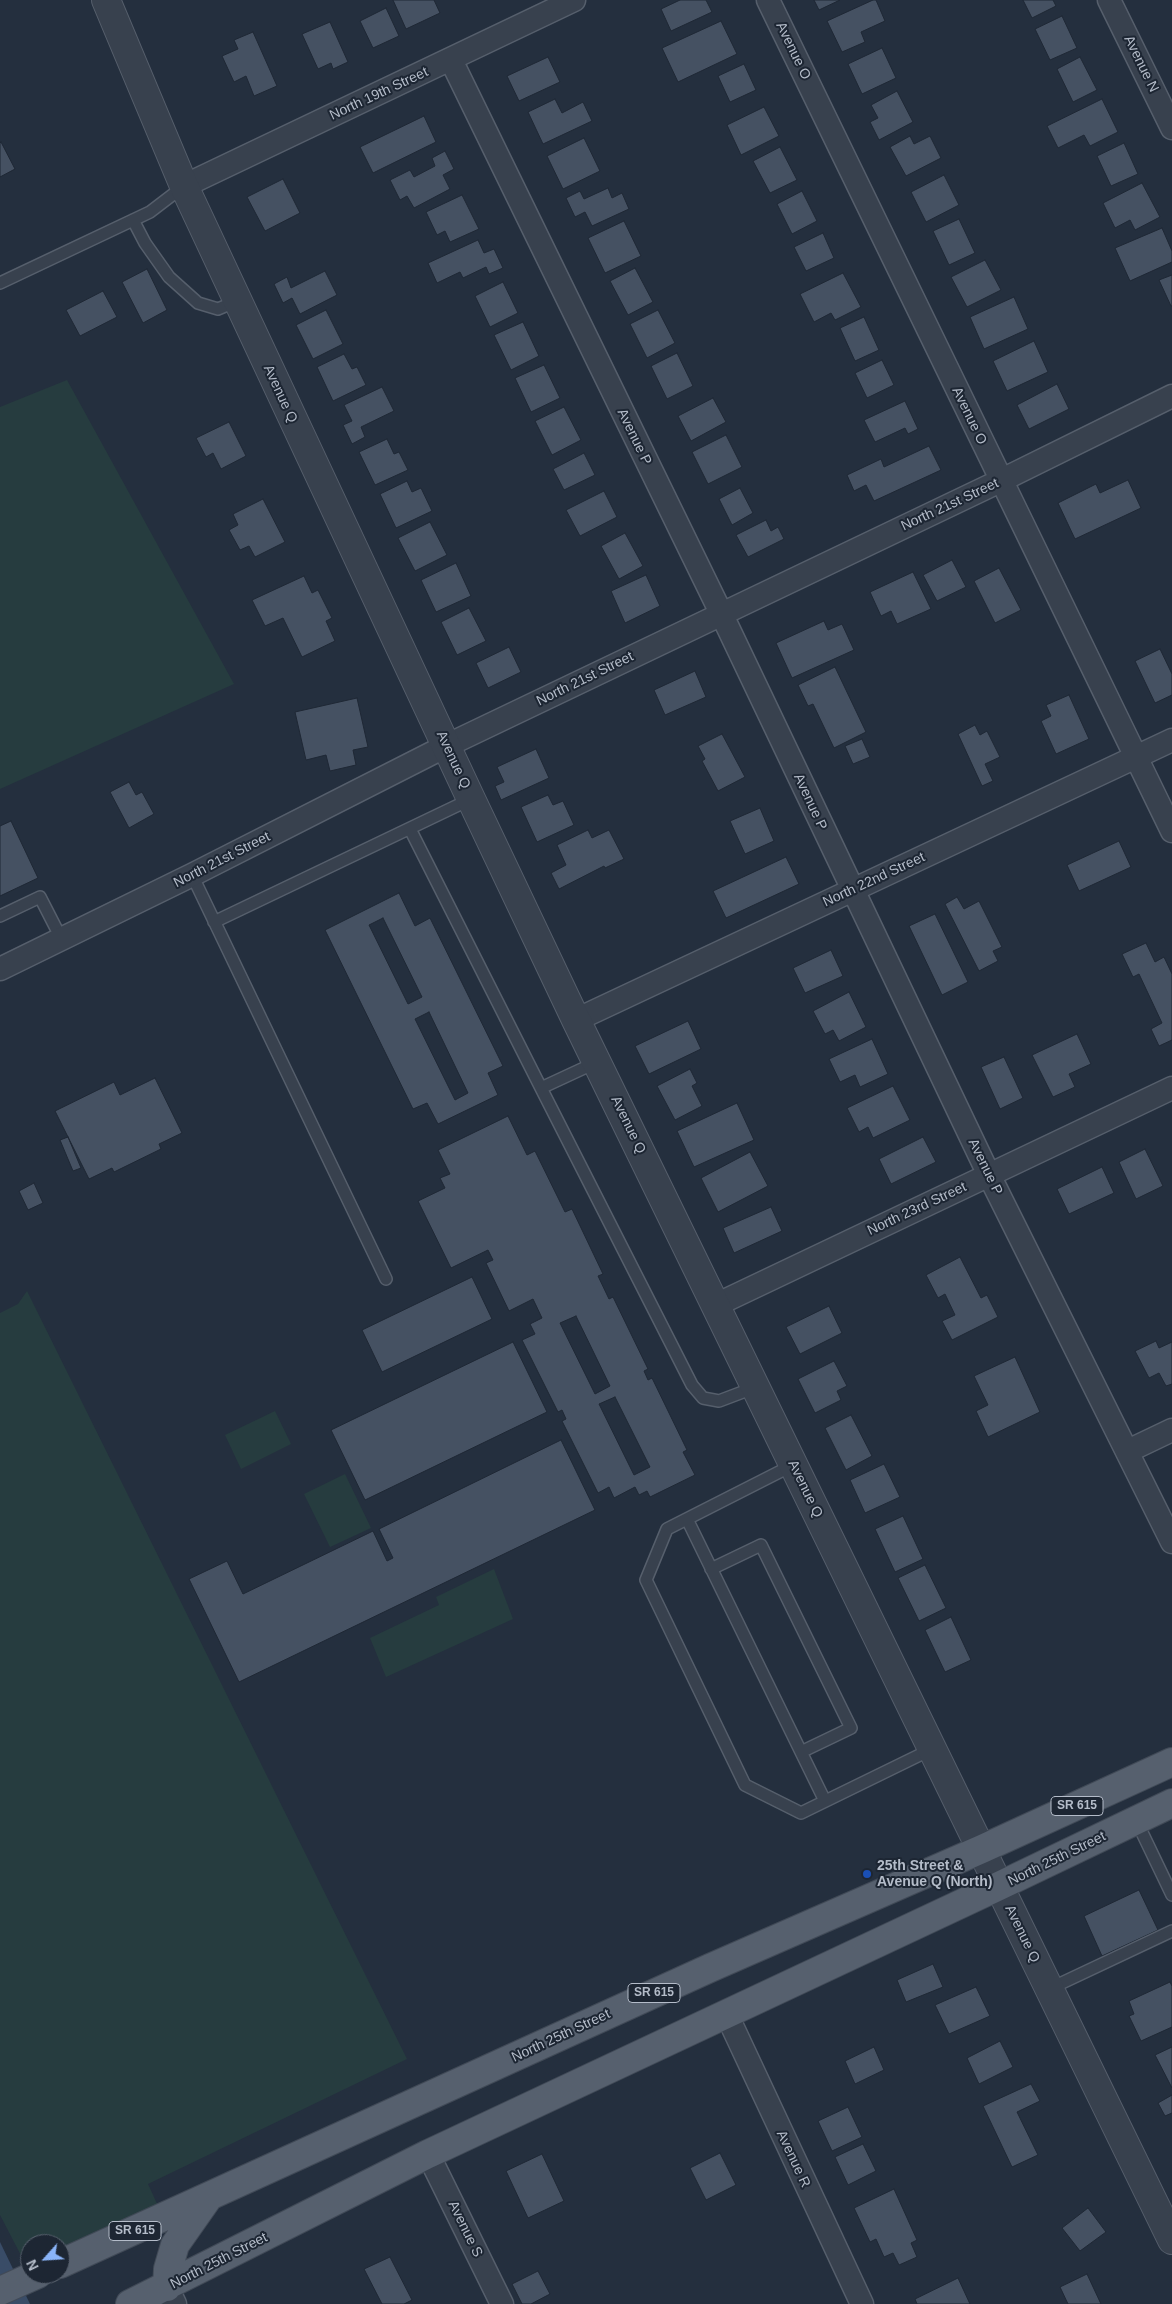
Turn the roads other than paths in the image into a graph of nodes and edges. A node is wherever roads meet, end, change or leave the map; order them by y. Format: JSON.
{"nodes":[{"id":1,"x":106,"y":0,"type":"edge"},
{"id":2,"x":574,"y":0,"type":"edge"},
{"id":3,"x":768,"y":0,"type":"edge"},
{"id":4,"x":1110,"y":0,"type":"edge"},
{"id":5,"x":451,"y":60,"type":"junction"},
{"id":6,"x":1172,"y":128,"type":"edge"},
{"id":7,"x":184,"y":186,"type":"junction"},
{"id":8,"x":133,"y":220,"type":"junction"},
{"id":9,"x":0,"y":283,"type":"edge"},
{"id":10,"x":237,"y":301,"type":"junction"},
{"id":11,"x":1172,"y":396,"type":"edge"},
{"id":12,"x":1000,"y":481,"type":"junction"},
{"id":13,"x":721,"y":614,"type":"junction"},
{"id":14,"x":1172,"y":740,"type":"edge"},
{"id":15,"x":446,"y":746,"type":"junction"},
{"id":16,"x":1136,"y":757,"type":"junction"},
{"id":17,"x":471,"y":800,"type":"junction"},
{"id":18,"x":410,"y":829,"type":"junction"},
{"id":19,"x":1172,"y":831,"type":"edge"},
{"id":20,"x":192,"y":875,"type":"junction"},
{"id":21,"x":852,"y":891,"type":"junction"},
{"id":22,"x":0,"y":916,"type":"edge"},
{"id":23,"x":214,"y":922,"type":"junction"},
{"id":24,"x":61,"y":938,"type":"junction"},
{"id":25,"x":0,"y":969,"type":"edge"},
{"id":26,"x":576,"y":1020,"type":"junction"},
{"id":27,"x":597,"y":1062,"type":"junction"},
{"id":28,"x":541,"y":1088,"type":"junction"},
{"id":29,"x":1172,"y":1088,"type":"edge"},
{"id":30,"x":989,"y":1175,"type":"junction"},
{"id":31,"x":386,"y":1280,"type":"dead end"},
{"id":32,"x":716,"y":1305,"type":"junction"},
{"id":33,"x":756,"y":1387,"type":"junction"},
{"id":34,"x":1172,"y":1430,"type":"edge"},
{"id":35,"x":1128,"y":1451,"type":"junction"},
{"id":36,"x":793,"y":1464,"type":"junction"},
{"id":37,"x":687,"y":1519,"type":"junction"},
{"id":38,"x":1172,"y":1542,"type":"edge"},
{"id":39,"x":711,"y":1569,"type":"junction"},
{"id":40,"x":932,"y":1748,"type":"junction"},
{"id":41,"x":801,"y":1752,"type":"junction"},
{"id":42,"x":1172,"y":1762,"type":"edge"},
{"id":43,"x":825,"y":1801,"type":"junction"},
{"id":44,"x":1172,"y":1802,"type":"edge"},
{"id":45,"x":1136,"y":1820,"type":"junction"},
{"id":46,"x":982,"y":1850,"type":"junction"},
{"id":47,"x":1169,"y":1881,"type":"edge"},
{"id":48,"x":999,"y":1886,"type":"junction"},
{"id":49,"x":1172,"y":1895,"type":"edge"},
{"id":50,"x":1172,"y":1931,"type":"edge"},
{"id":51,"x":1049,"y":1989,"type":"junction"},
{"id":52,"x":726,"y":2013,"type":"junction"},
{"id":53,"x":428,"y":2154,"type":"junction"},
{"id":54,"x":209,"y":2197,"type":"junction"},
{"id":55,"x":1172,"y":2240,"type":"edge"},
{"id":56,"x":70,"y":2260,"type":"edge"},
{"id":57,"x":20,"y":2282,"type":"edge"},
{"id":58,"x":0,"y":2291,"type":"edge"},
{"id":59,"x":171,"y":2296,"type":"edge"},
{"id":60,"x":130,"y":2304,"type":"edge"},
{"id":61,"x":502,"y":2304,"type":"edge"},
{"id":62,"x":862,"y":2304,"type":"edge"}],
"edges":[{"from":1,"to":7,"type":"street","name":"Avenue Q"},
{"from":2,"to":5,"type":"street","name":"North 19th Street"},
{"from":3,"to":12,"type":"street","name":"Avenue O"},
{"from":4,"to":6,"type":"street","name":"Avenue N"},
{"from":5,"to":7,"type":"street","name":"North 19th Street"},
{"from":5,"to":13,"type":"street","name":"Avenue P"},
{"from":7,"to":8,"type":"lane"},
{"from":7,"to":10,"type":"street","name":"Avenue Q"},
{"from":8,"to":9,"type":"lane"},
{"from":8,"to":10,"type":"lane"},
{"from":10,"to":15,"type":"street","name":"Avenue Q"},
{"from":11,"to":12,"type":"street","name":"North 21st Street"},
{"from":12,"to":13,"type":"street","name":"North 21st Street"},
{"from":12,"to":16,"type":"street","name":"Avenue O"},
{"from":13,"to":15,"type":"street","name":"North 21st Street"},
{"from":13,"to":21,"type":"street","name":"Avenue P"},
{"from":14,"to":16,"type":"street","name":"North 22nd Street"},
{"from":15,"to":17,"type":"street","name":"Avenue Q"},
{"from":15,"to":20,"type":"street","name":"North 21st Street"},
{"from":16,"to":19,"type":"street","name":"Avenue O"},
{"from":16,"to":21,"type":"street","name":"North 22nd Street"},
{"from":17,"to":18,"type":"lane"},
{"from":17,"to":26,"type":"street","name":"Avenue Q"},
{"from":18,"to":23,"type":"lane"},
{"from":18,"to":28,"type":"lane"},
{"from":20,"to":23,"type":"lane"},
{"from":20,"to":24,"type":"street","name":"North 21st Street"},
{"from":21,"to":26,"type":"street","name":"North 22nd Street"},
{"from":21,"to":30,"type":"street","name":"Avenue P"},
{"from":22,"to":24,"type":"lane"},
{"from":23,"to":31,"type":"lane"},
{"from":24,"to":25,"type":"street","name":"North 21st Street"},
{"from":26,"to":27,"type":"street","name":"Avenue Q"},
{"from":27,"to":28,"type":"lane"},
{"from":27,"to":32,"type":"street","name":"Avenue Q"},
{"from":28,"to":33,"type":"lane"},
{"from":29,"to":30,"type":"street","name":"North 23rd Street"},
{"from":30,"to":32,"type":"street","name":"North 23rd Street"},
{"from":30,"to":35,"type":"street","name":"Avenue P"},
{"from":32,"to":33,"type":"street","name":"Avenue Q"},
{"from":33,"to":36,"type":"street","name":"Avenue Q"},
{"from":34,"to":35,"type":"street"},
{"from":35,"to":38,"type":"street","name":"Avenue P"},
{"from":36,"to":37,"type":"lane"},
{"from":36,"to":40,"type":"street","name":"Avenue Q"},
{"from":37,"to":39,"type":"lane"},
{"from":37,"to":43,"type":"lane"},
{"from":39,"to":41,"type":"lane"},
{"from":39,"to":41,"type":"lane"},
{"from":40,"to":43,"type":"lane"},
{"from":40,"to":46,"type":"street","name":"Avenue Q"},
{"from":41,"to":43,"type":"lane"},
{"from":42,"to":46,"type":"main road","name":"North 25th Street","number":"SR 615"},
{"from":44,"to":45,"type":"main road","name":"North 25th Street","number":"SR 615"},
{"from":45,"to":47,"type":"lane"},
{"from":45,"to":48,"type":"main road","name":"North 25th Street","number":"SR 615"},
{"from":46,"to":48,"type":"street","name":"Avenue Q"},
{"from":46,"to":54,"type":"main road","name":"North 25th Street","number":"SR 615"},
{"from":47,"to":49,"type":"lane"},
{"from":48,"to":51,"type":"street","name":"Avenue Q"},
{"from":48,"to":52,"type":"main road","name":"North 25th Street","number":"SR 615"},
{"from":50,"to":51,"type":"lane"},
{"from":51,"to":55,"type":"street","name":"Avenue Q"},
{"from":52,"to":53,"type":"main road","name":"North 25th Street","number":"SR 615"},
{"from":52,"to":62,"type":"street","name":"Avenue R"},
{"from":53,"to":59,"type":"main road","name":"North 25th Street","number":"SR 615"},
{"from":53,"to":61,"type":"street","name":"Avenue S"},
{"from":54,"to":56,"type":"main road","name":"North 25th Street","number":"SR 615"},
{"from":54,"to":59,"type":"main road"},
{"from":57,"to":58,"type":"main road"},
{"from":59,"to":60,"type":"main road","name":"North 25th Street","number":"SR 615"}]}
